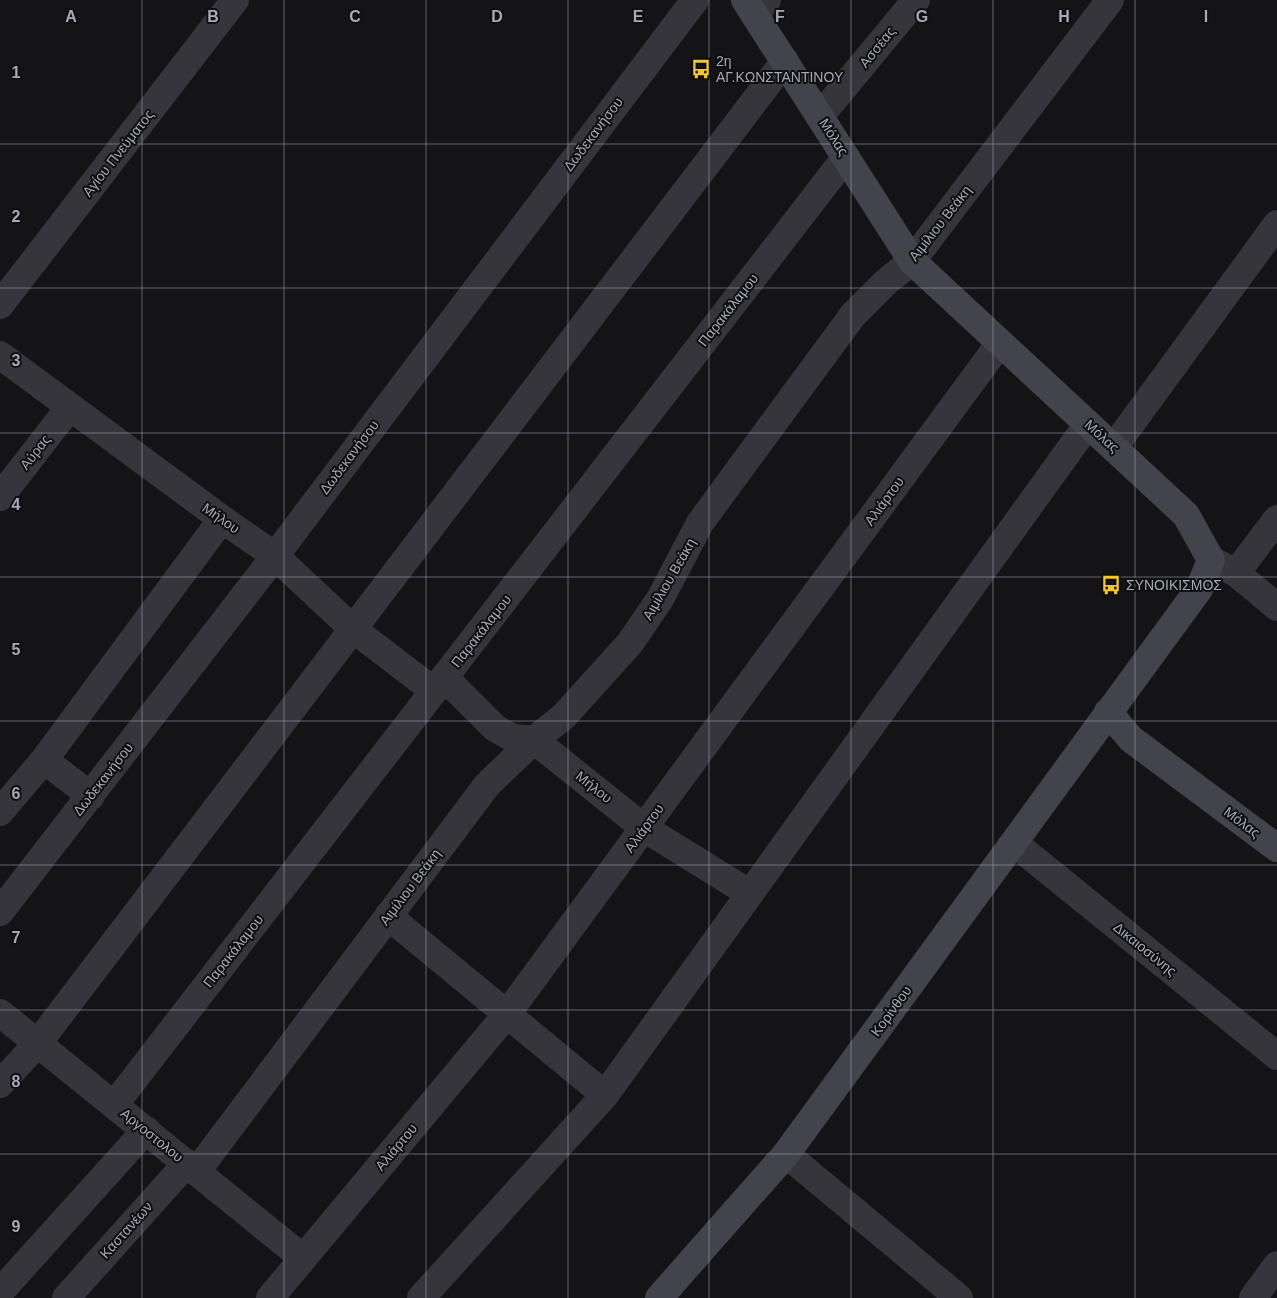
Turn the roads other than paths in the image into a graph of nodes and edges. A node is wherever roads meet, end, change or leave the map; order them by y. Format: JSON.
{"nodes":[{"id":1,"x":235,"y":0,"type":"edge"},
{"id":2,"x":695,"y":0,"type":"edge"},
{"id":3,"x":916,"y":0,"type":"edge"},
{"id":4,"x":1110,"y":0,"type":"edge"},
{"id":5,"x":756,"y":5,"type":"edge"},
{"id":6,"x":785,"y":61,"type":"junction"},
{"id":7,"x":820,"y":116,"type":"junction"},
{"id":8,"x":846,"y":157,"type":"junction"},
{"id":9,"x":1277,"y":224,"type":"edge"},
{"id":10,"x":912,"y":261,"type":"junction"},
{"id":11,"x":0,"y":306,"type":"edge"},
{"id":12,"x":1000,"y":343,"type":"junction"},
{"id":13,"x":0,"y":356,"type":"edge"},
{"id":14,"x":69,"y":408,"type":"junction"},
{"id":15,"x":1088,"y":424,"type":"junction"},
{"id":16,"x":1114,"y":447,"type":"junction"},
{"id":17,"x":0,"y":497,"type":"edge"},
{"id":18,"x":1277,"y":519,"type":"edge"},
{"id":19,"x":222,"y":520,"type":"junction"},
{"id":20,"x":275,"y":556,"type":"junction"},
{"id":21,"x":1211,"y":560,"type":"junction"},
{"id":22,"x":1236,"y":573,"type":"junction"},
{"id":23,"x":1277,"y":607,"type":"edge"},
{"id":24,"x":353,"y":630,"type":"junction"},
{"id":25,"x":440,"y":684,"type":"junction"},
{"id":26,"x":1108,"y":712,"type":"junction"},
{"id":27,"x":534,"y":740,"type":"junction"},
{"id":28,"x":44,"y":760,"type":"junction"},
{"id":29,"x":91,"y":796,"type":"junction"},
{"id":30,"x":0,"y":812,"type":"edge"},
{"id":31,"x":644,"y":828,"type":"junction"},
{"id":32,"x":1014,"y":843,"type":"junction"},
{"id":33,"x":1277,"y":848,"type":"edge"},
{"id":34,"x":750,"y":893,"type":"junction"},
{"id":35,"x":0,"y":912,"type":"edge"},
{"id":36,"x":388,"y":916,"type":"junction"},
{"id":37,"x":0,"y":1013,"type":"edge"},
{"id":38,"x":507,"y":1014,"type":"junction"},
{"id":39,"x":38,"y":1043,"type":"junction"},
{"id":40,"x":1277,"y":1056,"type":"edge"},
{"id":41,"x":0,"y":1084,"type":"edge"},
{"id":42,"x":605,"y":1095,"type":"junction"},
{"id":43,"x":115,"y":1104,"type":"junction"},
{"id":44,"x":146,"y":1130,"type":"junction"},
{"id":45,"x":786,"y":1154,"type":"junction"},
{"id":46,"x":192,"y":1167,"type":"junction"},
{"id":47,"x":303,"y":1258,"type":"junction"},
{"id":48,"x":1277,"y":1265,"type":"edge"},
{"id":49,"x":0,"y":1292,"type":"edge"},
{"id":50,"x":66,"y":1298,"type":"edge"},
{"id":51,"x":270,"y":1298,"type":"edge"},
{"id":52,"x":421,"y":1298,"type":"edge"},
{"id":53,"x":659,"y":1298,"type":"edge"},
{"id":54,"x":959,"y":1298,"type":"edge"},
{"id":55,"x":1253,"y":1298,"type":"edge"}],
"edges":[{"from":1,"to":11,"type":"street","name":"Αγίου Πνεύματος"},
{"from":2,"to":20,"type":"street","name":"Δωδεκανήσου"},
{"from":3,"to":7,"type":"street","name":"Ασσέας"},
{"from":4,"to":10,"type":"street","name":"Αιμίλιου Βεάκη"},
{"from":5,"to":6,"type":"street","name":"Μόλας"},
{"from":6,"to":7,"type":"street","name":"Μόλας"},
{"from":6,"to":24,"type":"street"},
{"from":7,"to":8,"type":"street","name":"Μόλας"},
{"from":8,"to":10,"type":"street","name":"Μόλας"},
{"from":8,"to":25,"type":"street","name":"Παρακάλαμου"},
{"from":9,"to":16,"type":"street"},
{"from":10,"to":12,"type":"street","name":"Μόλας"},
{"from":10,"to":27,"type":"street","name":"Αιμίλιου Βεάκη"},
{"from":12,"to":15,"type":"street","name":"Μόλας"},
{"from":12,"to":31,"type":"street","name":"Αλιάρτου"},
{"from":13,"to":14,"type":"street","name":"Μήλου"},
{"from":14,"to":17,"type":"street","name":"Αύρας"},
{"from":14,"to":19,"type":"street","name":"Μήλου"},
{"from":15,"to":16,"type":"street","name":"Μόλας"},
{"from":15,"to":34,"type":"street"},
{"from":16,"to":21,"type":"street","name":"Μόλας"},
{"from":18,"to":22,"type":"street"},
{"from":19,"to":20,"type":"street","name":"Μήλου"},
{"from":19,"to":28,"type":"street"},
{"from":20,"to":24,"type":"street","name":"Μήλου"},
{"from":20,"to":29,"type":"street","name":"Δωδεκανήσου"},
{"from":21,"to":22,"type":"street"},
{"from":21,"to":26,"type":"street"},
{"from":22,"to":23,"type":"street"},
{"from":24,"to":25,"type":"street","name":"Μήλου"},
{"from":24,"to":39,"type":"street"},
{"from":25,"to":27,"type":"street","name":"Μήλου"},
{"from":25,"to":43,"type":"street","name":"Παρακάλαμου"},
{"from":26,"to":32,"type":"street","name":"Κορίνθου"},
{"from":26,"to":33,"type":"street","name":"Μόλας"},
{"from":27,"to":31,"type":"street","name":"Μήλου"},
{"from":27,"to":36,"type":"street","name":"Αιμίλιου Βεάκη"},
{"from":28,"to":29,"type":"street"},
{"from":28,"to":30,"type":"street"},
{"from":29,"to":35,"type":"street","name":"Δωδεκανήσου"},
{"from":31,"to":34,"type":"street","name":"Μήλου"},
{"from":31,"to":38,"type":"street","name":"Αλιάρτου"},
{"from":32,"to":40,"type":"street","name":"Δικαιοσύνης"},
{"from":32,"to":45,"type":"street","name":"Κορίνθου"},
{"from":34,"to":42,"type":"street"},
{"from":36,"to":38,"type":"street"},
{"from":36,"to":46,"type":"street","name":"Αιμίλιου Βεάκη"},
{"from":37,"to":39,"type":"street","name":"Αργοστολου"},
{"from":38,"to":42,"type":"street"},
{"from":38,"to":47,"type":"street","name":"Αλιάρτου"},
{"from":39,"to":41,"type":"street"},
{"from":39,"to":43,"type":"street","name":"Αργοστολου"},
{"from":42,"to":52,"type":"street"},
{"from":43,"to":44,"type":"street","name":"Αργοστολου"},
{"from":44,"to":46,"type":"street","name":"Αργοστολου"},
{"from":44,"to":49,"type":"street"},
{"from":45,"to":53,"type":"street","name":"Κορίνθου"},
{"from":45,"to":54,"type":"street"},
{"from":46,"to":47,"type":"street","name":"Αργοστολου"},
{"from":46,"to":50,"type":"street","name":"Καστανέων"},
{"from":47,"to":51,"type":"street","name":"Αλιάρτου"},
{"from":48,"to":55,"type":"street"}]}
